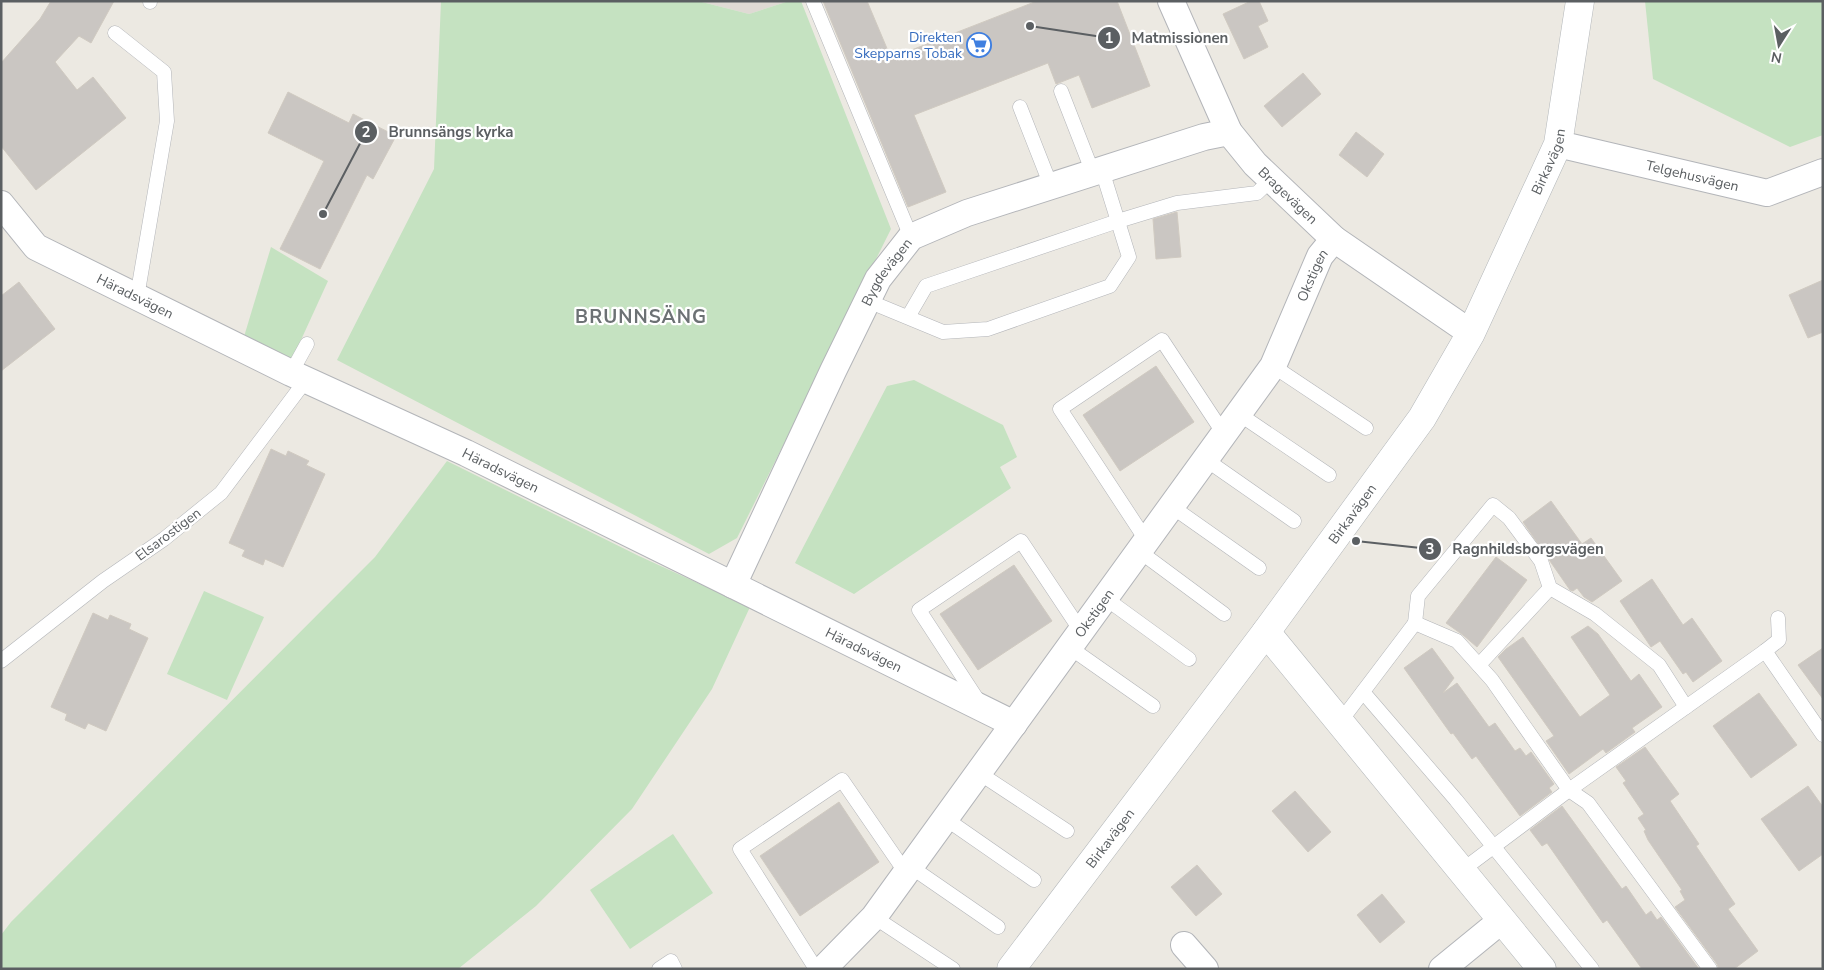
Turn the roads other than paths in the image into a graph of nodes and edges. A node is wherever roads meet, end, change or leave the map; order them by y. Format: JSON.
{"nodes":[{"id":1,"x":813,"y":1,"type":"edge"},
{"id":2,"x":1171,"y":1,"type":"edge"},
{"id":3,"x":1580,"y":1,"type":"edge"},
{"id":4,"x":115,"y":33,"type":"dead end"},
{"id":5,"x":1061,"y":92,"type":"dead end"},
{"id":6,"x":1020,"y":107,"type":"dead end"},
{"id":7,"x":1229,"y":132,"type":"junction"},
{"id":8,"x":1558,"y":144,"type":"junction"},
{"id":9,"x":1097,"y":171,"type":"junction"},
{"id":10,"x":1823,"y":172,"type":"edge"},
{"id":11,"x":1271,"y":180,"type":"junction"},
{"id":12,"x":1051,"y":186,"type":"junction"},
{"id":13,"x":1,"y":204,"type":"edge"},
{"id":14,"x":1118,"y":221,"type":"junction"},
{"id":15,"x":911,"y":237,"type":"junction"},
{"id":16,"x":1334,"y":239,"type":"junction"},
{"id":17,"x":137,"y":297,"type":"junction"},
{"id":18,"x":868,"y":300,"type":"junction"},
{"id":19,"x":908,"y":317,"type":"junction"},
{"id":20,"x":1471,"y":333,"type":"junction"},
{"id":21,"x":307,"y":344,"type":"dead end"},
{"id":22,"x":1273,"y":366,"type":"junction"},
{"id":23,"x":298,"y":377,"type":"junction"},
{"id":24,"x":1231,"y":424,"type":"junction"},
{"id":25,"x":1366,"y":428,"type":"dead end"},
{"id":26,"x":1205,"y":459,"type":"junction"},
{"id":27,"x":1329,"y":475,"type":"dead end"},
{"id":28,"x":1171,"y":506,"type":"junction"},
{"id":29,"x":1294,"y":521,"type":"dead end"},
{"id":30,"x":1143,"y":546,"type":"junction"},
{"id":31,"x":1259,"y":568,"type":"dead end"},
{"id":32,"x":733,"y":585,"type":"junction"},
{"id":33,"x":1550,"y":588,"type":"junction"},
{"id":34,"x":1105,"y":598,"type":"junction"},
{"id":35,"x":1224,"y":614,"type":"dead end"},
{"id":36,"x":1778,"y":618,"type":"dead end"},
{"id":37,"x":1415,"y":623,"type":"junction"},
{"id":38,"x":1266,"y":632,"type":"junction"},
{"id":39,"x":1075,"y":639,"type":"junction"},
{"id":40,"x":1765,"y":651,"type":"junction"},
{"id":41,"x":1188,"y":659,"type":"dead end"},
{"id":42,"x":1,"y":661,"type":"edge"},
{"id":43,"x":1479,"y":665,"type":"junction"},
{"id":44,"x":1363,"y":692,"type":"junction"},
{"id":45,"x":1153,"y":706,"type":"dead end"},
{"id":46,"x":1686,"y":707,"type":"junction"},
{"id":47,"x":983,"y":708,"type":"junction"},
{"id":48,"x":1340,"y":722,"type":"junction"},
{"id":49,"x":1014,"y":724,"type":"junction"},
{"id":50,"x":1823,"y":735,"type":"edge"},
{"id":51,"x":979,"y":773,"type":"junction"},
{"id":52,"x":1569,"y":790,"type":"junction"},
{"id":53,"x":946,"y":819,"type":"junction"},
{"id":54,"x":1067,"y":831,"type":"dead end"},
{"id":55,"x":1493,"y":847,"type":"junction"},
{"id":56,"x":909,"y":870,"type":"junction"},
{"id":57,"x":1461,"y":871,"type":"junction"},
{"id":58,"x":1034,"y":880,"type":"dead end"},
{"id":59,"x":874,"y":917,"type":"junction"},
{"id":60,"x":1502,"y":920,"type":"junction"},
{"id":61,"x":998,"y":927,"type":"dead end"},
{"id":62,"x":1184,"y":945,"type":"dead end"},
{"id":63,"x":660,"y":969,"type":"edge"},
{"id":64,"x":675,"y":969,"type":"edge"},
{"id":65,"x":816,"y":969,"type":"edge"},
{"id":66,"x":823,"y":969,"type":"edge"},
{"id":67,"x":953,"y":969,"type":"edge"},
{"id":68,"x":1011,"y":969,"type":"edge"},
{"id":69,"x":1205,"y":969,"type":"edge"},
{"id":70,"x":1442,"y":969,"type":"edge"},
{"id":71,"x":1542,"y":969,"type":"edge"},
{"id":72,"x":1592,"y":969,"type":"edge"},
{"id":73,"x":1710,"y":969,"type":"edge"}],
"edges":[{"from":1,"to":15,"type":"lane"},
{"from":2,"to":7,"type":"street","name":"Bragevägen"},
{"from":3,"to":8,"type":"street","name":"Birkavägen"},
{"from":4,"to":17,"type":"lane"},
{"from":5,"to":9,"type":"lane"},
{"from":6,"to":12,"type":"lane"},
{"from":7,"to":9,"type":"street","name":"Bygdevägen"},
{"from":7,"to":11,"type":"street","name":"Bragevägen"},
{"from":8,"to":10,"type":"street","name":"Telgehusvägen"},
{"from":8,"to":20,"type":"street","name":"Birkavägen"},
{"from":9,"to":12,"type":"street","name":"Bygdevägen"},
{"from":9,"to":14,"type":"lane"},
{"from":11,"to":14,"type":"lane"},
{"from":11,"to":16,"type":"street","name":"Bragevägen"},
{"from":12,"to":15,"type":"street","name":"Bygdevägen"},
{"from":13,"to":17,"type":"street","name":"Häradsvägen"},
{"from":14,"to":19,"type":"lane"},
{"from":14,"to":19,"type":"lane"},
{"from":15,"to":18,"type":"street","name":"Bygdevägen"},
{"from":16,"to":20,"type":"street","name":"Bragevägen"},
{"from":16,"to":22,"type":"street","name":"Okstigen"},
{"from":17,"to":23,"type":"street","name":"Häradsvägen"},
{"from":18,"to":19,"type":"lane"},
{"from":18,"to":32,"type":"street","name":"Bygdevägen"},
{"from":20,"to":38,"type":"street","name":"Birkavägen"},
{"from":21,"to":23,"type":"lane","name":"Elsarostigen"},
{"from":22,"to":24,"type":"street","name":"Okstigen"},
{"from":22,"to":25,"type":"lane"},
{"from":23,"to":32,"type":"street","name":"Häradsvägen"},
{"from":23,"to":42,"type":"lane","name":"Elsarostigen"},
{"from":24,"to":26,"type":"street","name":"Okstigen"},
{"from":24,"to":27,"type":"lane"},
{"from":24,"to":30,"type":"lane"},
{"from":26,"to":28,"type":"street","name":"Okstigen"},
{"from":26,"to":29,"type":"lane"},
{"from":28,"to":30,"type":"street","name":"Okstigen"},
{"from":28,"to":31,"type":"lane"},
{"from":30,"to":34,"type":"street","name":"Okstigen"},
{"from":30,"to":35,"type":"lane"},
{"from":32,"to":47,"type":"street","name":"Häradsvägen"},
{"from":33,"to":37,"type":"lane"},
{"from":33,"to":43,"type":"lane"},
{"from":33,"to":46,"type":"lane"},
{"from":34,"to":39,"type":"street","name":"Okstigen"},
{"from":34,"to":41,"type":"lane"},
{"from":36,"to":40,"type":"lane"},
{"from":37,"to":43,"type":"lane"},
{"from":37,"to":44,"type":"lane"},
{"from":38,"to":48,"type":"street"},
{"from":38,"to":68,"type":"street","name":"Birkavägen"},
{"from":39,"to":45,"type":"lane"},
{"from":39,"to":47,"type":"lane"},
{"from":39,"to":49,"type":"street","name":"Okstigen"},
{"from":40,"to":46,"type":"lane"},
{"from":40,"to":50,"type":"lane"},
{"from":43,"to":52,"type":"lane"},
{"from":44,"to":48,"type":"lane"},
{"from":44,"to":55,"type":"lane"},
{"from":46,"to":52,"type":"lane"},
{"from":47,"to":49,"type":"street","name":"Häradsvägen"},
{"from":48,"to":57,"type":"street"},
{"from":49,"to":51,"type":"street","name":"Okstigen"},
{"from":51,"to":53,"type":"street","name":"Okstigen"},
{"from":51,"to":54,"type":"lane"},
{"from":52,"to":55,"type":"lane"},
{"from":52,"to":73,"type":"lane"},
{"from":53,"to":56,"type":"street","name":"Okstigen"},
{"from":53,"to":58,"type":"lane"},
{"from":55,"to":57,"type":"lane"},
{"from":55,"to":72,"type":"lane"},
{"from":56,"to":59,"type":"street","name":"Okstigen"},
{"from":56,"to":61,"type":"lane"},
{"from":56,"to":65,"type":"lane"},
{"from":57,"to":60,"type":"street"},
{"from":59,"to":66,"type":"street","name":"Okstigen"},
{"from":59,"to":67,"type":"lane"},
{"from":60,"to":70,"type":"street"},
{"from":60,"to":71,"type":"street"},
{"from":62,"to":69,"type":"street"},
{"from":63,"to":64,"type":"lane"}]}
